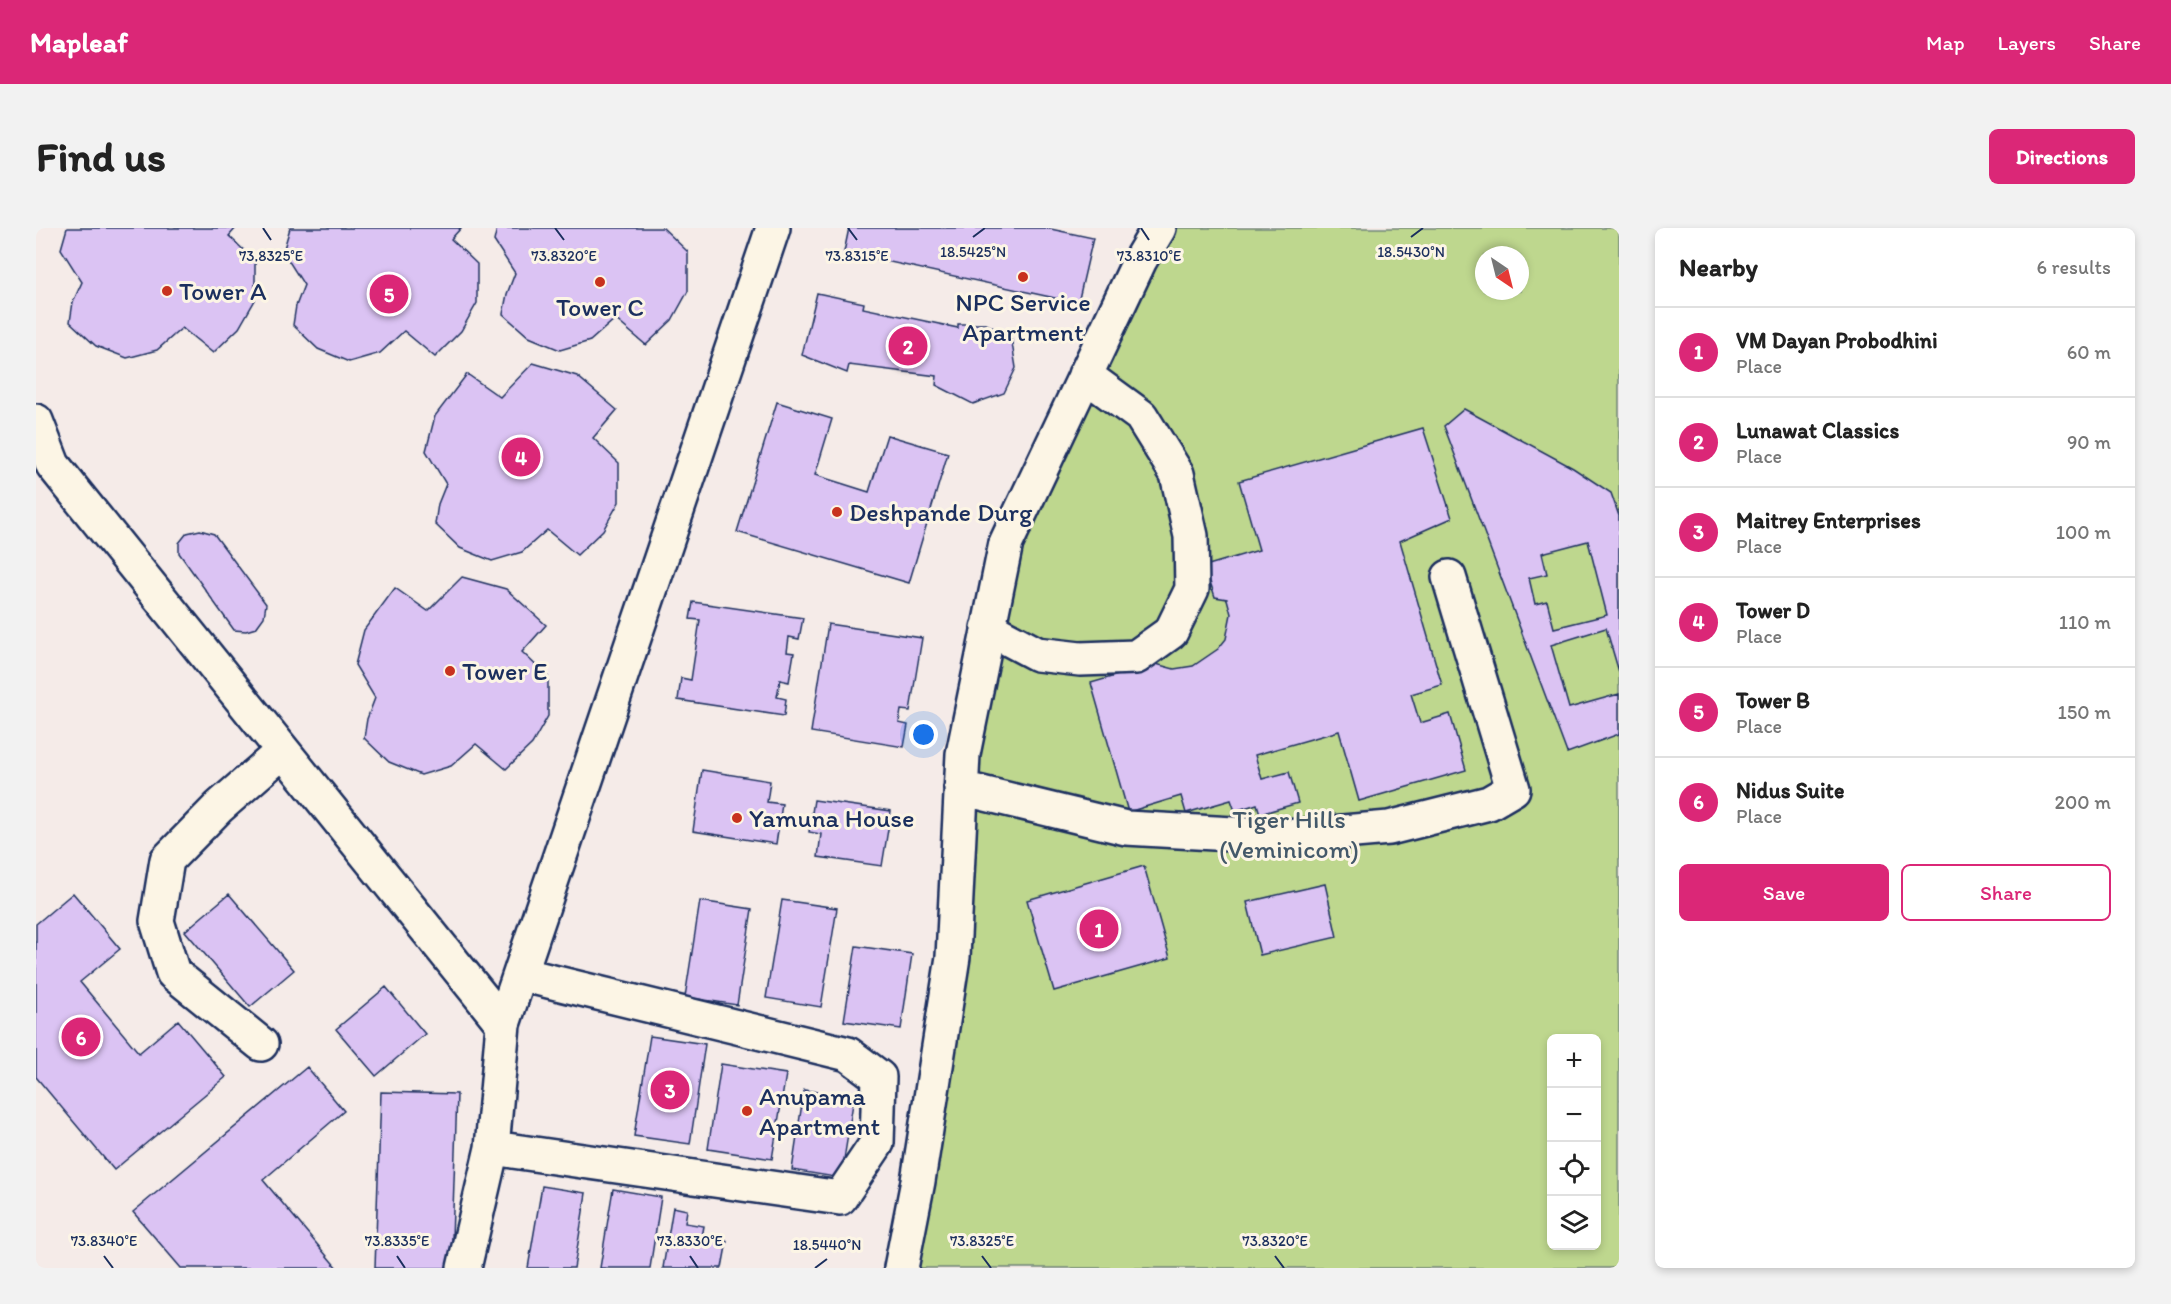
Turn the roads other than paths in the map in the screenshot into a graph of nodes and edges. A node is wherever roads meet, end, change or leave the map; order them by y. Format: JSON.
{"nodes":[{"id":1,"x":773,"y":228,"type":"edge"},
{"id":2,"x":1159,"y":228,"type":"edge"},
{"id":3,"x":1085,"y":375,"type":"junction"},
{"id":4,"x":36,"y":421,"type":"edge"},
{"id":5,"x":1449,"y":577,"type":"dead end"},
{"id":6,"x":988,"y":628,"type":"junction"},
{"id":7,"x":283,"y":751,"type":"junction"},
{"id":8,"x":961,"y":788,"type":"junction"},
{"id":9,"x":520,"y":974,"type":"junction"},
{"id":10,"x":503,"y":1024,"type":"junction"},
{"id":11,"x":261,"y":1044,"type":"dead end"},
{"id":12,"x":492,"y":1148,"type":"junction"},
{"id":13,"x":464,"y":1268,"type":"edge"},
{"id":14,"x":901,"y":1268,"type":"edge"}],
"edges":[{"from":1,"to":9,"type":"street"},
{"from":2,"to":3,"type":"street"},
{"from":3,"to":6,"type":"street"},
{"from":3,"to":6,"type":"street"},
{"from":4,"to":7,"type":"street"},
{"from":5,"to":8,"type":"street"},
{"from":6,"to":8,"type":"street"},
{"from":7,"to":10,"type":"street"},
{"from":7,"to":11,"type":"street"},
{"from":8,"to":14,"type":"street"},
{"from":9,"to":10,"type":"street"},
{"from":9,"to":12,"type":"street"},
{"from":10,"to":12,"type":"street"},
{"from":12,"to":13,"type":"street"}]}
